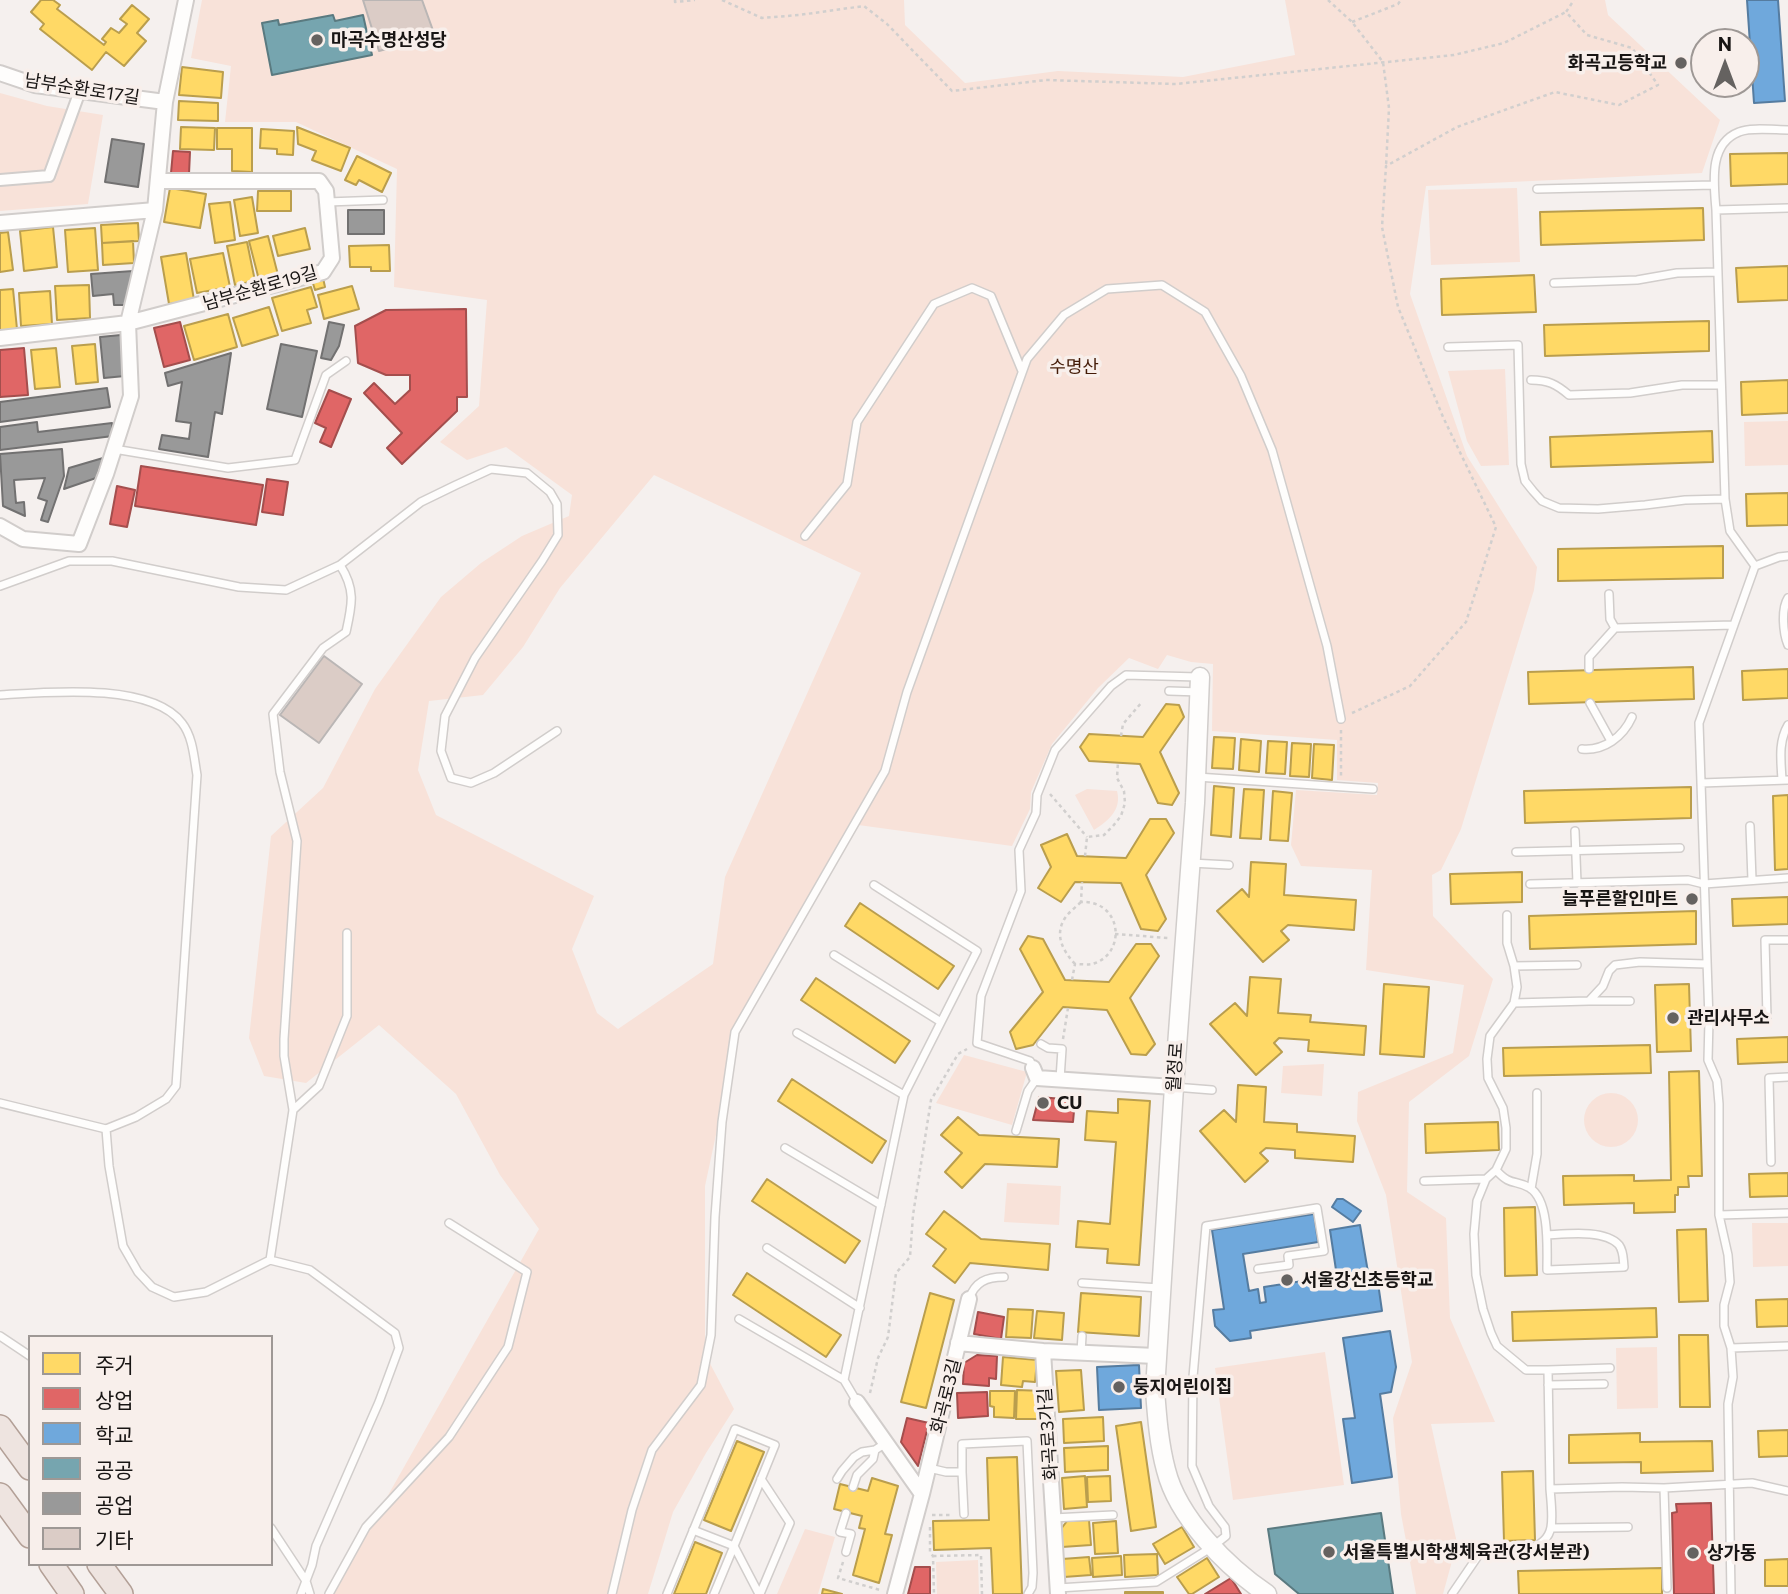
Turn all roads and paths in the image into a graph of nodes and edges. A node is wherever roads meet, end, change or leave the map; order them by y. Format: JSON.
{"nodes":[{"id":1,"x":186,"y":0,"type":"edge"},
{"id":2,"x":675,"y":0,"type":"edge"},
{"id":3,"x":695,"y":0,"type":"edge"},
{"id":4,"x":722,"y":0,"type":"edge"},
{"id":5,"x":864,"y":0,"type":"edge"},
{"id":6,"x":1328,"y":0,"type":"edge"},
{"id":7,"x":1401,"y":0,"type":"edge"},
{"id":8,"x":864,"y":6,"type":"junction"},
{"id":9,"x":1566,"y":12,"type":"dead end"},
{"id":10,"x":1352,"y":22,"type":"junction"},
{"id":11,"x":1383,"y":62,"type":"junction"},
{"id":12,"x":0,"y":73,"type":"edge"},
{"id":13,"x":80,"y":91,"type":"junction"},
{"id":14,"x":165,"y":102,"type":"junction"},
{"id":15,"x":1788,"y":130,"type":"edge"},
{"id":16,"x":1386,"y":166,"type":"dead end"},
{"id":17,"x":0,"y":180,"type":"edge"},
{"id":18,"x":158,"y":181,"type":"junction"},
{"id":19,"x":1714,"y":185,"type":"junction"},
{"id":20,"x":1538,"y":190,"type":"dead end"},
{"id":21,"x":383,"y":200,"type":"dead end"},
{"id":22,"x":327,"y":202,"type":"junction"},
{"id":23,"x":1788,"y":208,"type":"edge"},
{"id":24,"x":155,"y":210,"type":"junction"},
{"id":25,"x":1716,"y":210,"type":"junction"},
{"id":26,"x":0,"y":223,"type":"edge"},
{"id":27,"x":1717,"y":272,"type":"junction"},
{"id":28,"x":1554,"y":283,"type":"dead end"},
{"id":29,"x":128,"y":324,"type":"junction"},
{"id":30,"x":0,"y":338,"type":"edge"},
{"id":31,"x":1448,"y":347,"type":"dead end"},
{"id":32,"x":346,"y":361,"type":"dead end"},
{"id":33,"x":1023,"y":372,"type":"junction"},
{"id":34,"x":1531,"y":380,"type":"dead end"},
{"id":35,"x":1721,"y":385,"type":"junction"},
{"id":36,"x":114,"y":449,"type":"junction"},
{"id":37,"x":1724,"y":499,"type":"junction"},
{"id":38,"x":0,"y":526,"type":"edge"},
{"id":39,"x":805,"y":536,"type":"dead end"},
{"id":40,"x":1788,"y":556,"type":"edge"},
{"id":41,"x":340,"y":565,"type":"junction"},
{"id":42,"x":1755,"y":566,"type":"junction"},
{"id":43,"x":0,"y":586,"type":"edge"},
{"id":44,"x":1609,"y":594,"type":"dead end"},
{"id":45,"x":1788,"y":598,"type":"edge"},
{"id":46,"x":1734,"y":625,"type":"junction"},
{"id":47,"x":1615,"y":628,"type":"junction"},
{"id":48,"x":1788,"y":645,"type":"edge"},
{"id":49,"x":1589,"y":669,"type":"dead end"},
{"id":50,"x":1200,"y":685,"type":"junction"},
{"id":51,"x":1169,"y":691,"type":"dead end"},
{"id":52,"x":0,"y":695,"type":"edge"},
{"id":53,"x":1142,"y":702,"type":"dead end"},
{"id":54,"x":1590,"y":703,"type":"dead end"},
{"id":55,"x":1632,"y":717,"type":"dead end"},
{"id":56,"x":1341,"y":719,"type":"dead end"},
{"id":57,"x":1788,"y":725,"type":"edge"},
{"id":58,"x":557,"y":731,"type":"dead end"},
{"id":59,"x":1121,"y":736,"type":"dead end"},
{"id":60,"x":1611,"y":741,"type":"junction"},
{"id":61,"x":1581,"y":749,"type":"dead end"},
{"id":62,"x":1118,"y":762,"type":"dead end"},
{"id":63,"x":1196,"y":777,"type":"junction"},
{"id":64,"x":1785,"y":780,"type":"edge"},
{"id":65,"x":1701,"y":783,"type":"junction"},
{"id":66,"x":1042,"y":785,"type":"junction"},
{"id":67,"x":1373,"y":789,"type":"dead end"},
{"id":68,"x":1750,"y":826,"type":"dead end"},
{"id":69,"x":1576,"y":831,"type":"dead end"},
{"id":70,"x":1087,"y":837,"type":"junction"},
{"id":71,"x":1680,"y":848,"type":"dead end"},
{"id":72,"x":1576,"y":850,"type":"junction"},
{"id":73,"x":1516,"y":852,"type":"dead end"},
{"id":74,"x":1085,"y":856,"type":"dead end"},
{"id":75,"x":1191,"y":863,"type":"junction"},
{"id":76,"x":1229,"y":865,"type":"dead end"},
{"id":77,"x":1788,"y":878,"type":"edge"},
{"id":78,"x":1752,"y":880,"type":"junction"},
{"id":79,"x":1082,"y":882,"type":"dead end"},
{"id":80,"x":1577,"y":883,"type":"junction"},
{"id":81,"x":1530,"y":884,"type":"dead end"},
{"id":82,"x":1704,"y":884,"type":"junction"},
{"id":83,"x":874,"y":885,"type":"dead end"},
{"id":84,"x":1081,"y":902,"type":"junction"},
{"id":85,"x":1507,"y":915,"type":"dead end"},
{"id":86,"x":347,"y":933,"type":"dead end"},
{"id":87,"x":1115,"y":934,"type":"junction"},
{"id":88,"x":1185,"y":940,"type":"junction"},
{"id":89,"x":1788,"y":940,"type":"edge"},
{"id":90,"x":834,"y":955,"type":"dead end"},
{"id":91,"x":1074,"y":964,"type":"junction"},
{"id":92,"x":1706,"y":964,"type":"junction"},
{"id":93,"x":1577,"y":965,"type":"dead end"},
{"id":94,"x":1514,"y":966,"type":"junction"},
{"id":95,"x":1072,"y":980,"type":"dead end"},
{"id":96,"x":1589,"y":1001,"type":"junction"},
{"id":97,"x":1630,"y":1001,"type":"dead end"},
{"id":98,"x":1514,"y":1003,"type":"junction"},
{"id":99,"x":1068,"y":1008,"type":"dead end"},
{"id":100,"x":1767,"y":1018,"type":"dead end"},
{"id":101,"x":941,"y":1021,"type":"junction"},
{"id":102,"x":797,"y":1033,"type":"dead end"},
{"id":103,"x":976,"y":1044,"type":"junction"},
{"id":104,"x":1041,"y":1044,"type":"dead end"},
{"id":105,"x":1062,"y":1049,"type":"junction"},
{"id":106,"x":1035,"y":1073,"type":"junction"},
{"id":107,"x":1788,"y":1077,"type":"edge"},
{"id":108,"x":1060,"y":1080,"type":"junction"},
{"id":109,"x":1174,"y":1087,"type":"junction"},
{"id":110,"x":1212,"y":1090,"type":"dead end"},
{"id":111,"x":1537,"y":1093,"type":"dead end"},
{"id":112,"x":904,"y":1095,"type":"junction"},
{"id":113,"x":0,"y":1103,"type":"edge"},
{"id":114,"x":293,"y":1111,"type":"junction"},
{"id":115,"x":106,"y":1129,"type":"junction"},
{"id":116,"x":1016,"y":1131,"type":"dead end"},
{"id":117,"x":785,"y":1148,"type":"dead end"},
{"id":118,"x":1771,"y":1162,"type":"dead end"},
{"id":119,"x":1496,"y":1170,"type":"junction"},
{"id":120,"x":1486,"y":1179,"type":"junction"},
{"id":121,"x":1424,"y":1181,"type":"dead end"},
{"id":122,"x":1531,"y":1189,"type":"junction"},
{"id":123,"x":881,"y":1205,"type":"junction"},
{"id":124,"x":1788,"y":1213,"type":"edge"},
{"id":125,"x":1719,"y":1215,"type":"junction"},
{"id":126,"x":449,"y":1223,"type":"dead end"},
{"id":127,"x":1547,"y":1235,"type":"junction"},
{"id":128,"x":767,"y":1248,"type":"dead end"},
{"id":129,"x":270,"y":1260,"type":"junction"},
{"id":130,"x":1258,"y":1269,"type":"dead end"},
{"id":131,"x":1003,"y":1276,"type":"dead end"},
{"id":132,"x":1082,"y":1283,"type":"dead end"},
{"id":133,"x":1161,"y":1288,"type":"junction"},
{"id":134,"x":969,"y":1299,"type":"joint"},
{"id":135,"x":860,"y":1308,"type":"junction"},
{"id":136,"x":739,"y":1319,"type":"dead end"},
{"id":137,"x":0,"y":1336,"type":"edge"},
{"id":138,"x":1082,"y":1336,"type":"dead end"},
{"id":139,"x":958,"y":1343,"type":"junction"},
{"id":140,"x":1788,"y":1346,"type":"edge"},
{"id":141,"x":1731,"y":1348,"type":"junction"},
{"id":142,"x":1043,"y":1351,"type":"junction"},
{"id":143,"x":1081,"y":1353,"type":"junction"},
{"id":144,"x":28,"y":1355,"type":"edge"},
{"id":145,"x":1156,"y":1356,"type":"junction"},
{"id":146,"x":1610,"y":1368,"type":"dead end"},
{"id":147,"x":1548,"y":1370,"type":"junction"},
{"id":148,"x":844,"y":1380,"type":"junction"},
{"id":149,"x":1604,"y":1384,"type":"dead end"},
{"id":150,"x":1548,"y":1385,"type":"junction"},
{"id":151,"x":862,"y":1408,"type":"junction"},
{"id":152,"x":0,"y":1427,"type":"edge"},
{"id":153,"x":881,"y":1447,"type":"junction"},
{"id":154,"x":28,"y":1465,"type":"edge"},
{"id":155,"x":928,"y":1468,"type":"junction"},
{"id":156,"x":962,"y":1472,"type":"junction"},
{"id":157,"x":761,"y":1479,"type":"junction"},
{"id":158,"x":837,"y":1479,"type":"dead end"},
{"id":159,"x":1730,"y":1484,"type":"junction"},
{"id":160,"x":853,"y":1487,"type":"dead end"},
{"id":161,"x":1664,"y":1488,"type":"junction"},
{"id":162,"x":1550,"y":1489,"type":"junction"},
{"id":163,"x":1788,"y":1491,"type":"edge"},
{"id":164,"x":922,"y":1493,"type":"junction"},
{"id":165,"x":0,"y":1494,"type":"edge"},
{"id":166,"x":846,"y":1513,"type":"dead end"},
{"id":167,"x":964,"y":1514,"type":"joint"},
{"id":168,"x":1113,"y":1515,"type":"dead end"},
{"id":169,"x":929,"y":1516,"type":"dead end"},
{"id":170,"x":1053,"y":1518,"type":"junction"},
{"id":171,"x":1628,"y":1527,"type":"dead end"},
{"id":172,"x":930,"y":1528,"type":"dead end"},
{"id":173,"x":1551,"y":1528,"type":"junction"},
{"id":174,"x":693,"y":1530,"type":"junction"},
{"id":175,"x":273,"y":1531,"type":"edge"},
{"id":176,"x":28,"y":1532,"type":"edge"},
{"id":177,"x":733,"y":1546,"type":"junction"},
{"id":178,"x":1212,"y":1547,"type":"junction"},
{"id":179,"x":846,"y":1552,"type":"joint"},
{"id":180,"x":933,"y":1556,"type":"junction"},
{"id":181,"x":52,"y":1566,"type":"edge"},
{"id":182,"x":100,"y":1566,"type":"edge"},
{"id":183,"x":306,"y":1581,"type":"junction"},
{"id":184,"x":1667,"y":1588,"type":"dead end"},
{"id":185,"x":1058,"y":1591,"type":"edge"},
{"id":186,"x":1260,"y":1593,"type":"edge"},
{"id":187,"x":72,"y":1594,"type":"edge"},
{"id":188,"x":121,"y":1594,"type":"edge"},
{"id":189,"x":301,"y":1594,"type":"edge"},
{"id":190,"x":310,"y":1594,"type":"edge"},
{"id":191,"x":329,"y":1594,"type":"edge"},
{"id":192,"x":612,"y":1594,"type":"edge"},
{"id":193,"x":667,"y":1594,"type":"edge"},
{"id":194,"x":714,"y":1594,"type":"edge"},
{"id":195,"x":760,"y":1594,"type":"edge"},
{"id":196,"x":895,"y":1594,"type":"edge"},
{"id":197,"x":934,"y":1594,"type":"edge"},
{"id":198,"x":982,"y":1594,"type":"edge"},
{"id":199,"x":1028,"y":1594,"type":"edge"},
{"id":200,"x":1452,"y":1594,"type":"edge"},
{"id":201,"x":1731,"y":1594,"type":"edge"}],
"edges":[{"from":1,"to":14,"type":"street"},
{"from":2,"to":3,"type":"path"},
{"from":4,"to":8,"type":"path"},
{"from":5,"to":8,"type":"path"},
{"from":6,"to":10,"type":"path"},
{"from":7,"to":10,"type":"path"},
{"from":8,"to":11,"type":"path"},
{"from":9,"to":11,"type":"path"},
{"from":10,"to":11,"type":"path"},
{"from":11,"to":16,"type":"path"},
{"from":12,"to":13,"type":"street","name":"남부순환로17길"},
{"from":13,"to":14,"type":"street","name":"남부순환로17길"},
{"from":13,"to":17,"type":"street"},
{"from":14,"to":18,"type":"street"},
{"from":15,"to":19,"type":"lane"},
{"from":18,"to":22,"type":"street"},
{"from":18,"to":24,"type":"street"},
{"from":19,"to":20,"type":"lane"},
{"from":19,"to":25,"type":"lane"},
{"from":21,"to":22,"type":"lane"},
{"from":22,"to":29,"type":"street","name":"남부순환로19길"},
{"from":23,"to":25,"type":"lane"},
{"from":24,"to":26,"type":"street"},
{"from":24,"to":29,"type":"street"},
{"from":25,"to":27,"type":"lane"},
{"from":27,"to":28,"type":"lane"},
{"from":27,"to":35,"type":"lane"},
{"from":29,"to":30,"type":"street","name":"남부순환로19길"},
{"from":29,"to":36,"type":"street"},
{"from":31,"to":37,"type":"lane"},
{"from":32,"to":36,"type":"lane"},
{"from":33,"to":39,"type":"lane"},
{"from":33,"to":56,"type":"lane"},
{"from":33,"to":192,"type":"lane"},
{"from":34,"to":35,"type":"lane"},
{"from":35,"to":37,"type":"lane"},
{"from":36,"to":38,"type":"street"},
{"from":37,"to":42,"type":"lane"},
{"from":40,"to":42,"type":"lane"},
{"from":41,"to":43,"type":"lane"},
{"from":41,"to":58,"type":"lane"},
{"from":41,"to":114,"type":"lane"},
{"from":42,"to":46,"type":"lane"},
{"from":44,"to":47,"type":"lane"},
{"from":45,"to":48,"type":"lane"},
{"from":46,"to":47,"type":"lane"},
{"from":46,"to":65,"type":"lane"},
{"from":47,"to":49,"type":"lane"},
{"from":50,"to":51,"type":"lane"},
{"from":50,"to":63,"type":"street","name":"월정로"},
{"from":50,"to":66,"type":"lane"},
{"from":52,"to":115,"type":"lane"},
{"from":53,"to":59,"type":"path"},
{"from":54,"to":60,"type":"lane"},
{"from":55,"to":60,"type":"lane"},
{"from":57,"to":64,"type":"lane"},
{"from":60,"to":61,"type":"lane"},
{"from":62,"to":70,"type":"path"},
{"from":63,"to":67,"type":"lane"},
{"from":63,"to":75,"type":"street","name":"월정로"},
{"from":64,"to":65,"type":"lane"},
{"from":65,"to":82,"type":"lane"},
{"from":66,"to":70,"type":"path"},
{"from":66,"to":103,"type":"lane"},
{"from":68,"to":78,"type":"lane"},
{"from":69,"to":72,"type":"lane"},
{"from":70,"to":74,"type":"path"},
{"from":71,"to":72,"type":"lane"},
{"from":72,"to":73,"type":"lane"},
{"from":72,"to":80,"type":"lane"},
{"from":75,"to":76,"type":"lane"},
{"from":75,"to":88,"type":"street","name":"월정로"},
{"from":77,"to":78,"type":"lane"},
{"from":78,"to":82,"type":"lane"},
{"from":79,"to":84,"type":"path"},
{"from":80,"to":81,"type":"lane"},
{"from":80,"to":82,"type":"lane"},
{"from":82,"to":92,"type":"lane"},
{"from":83,"to":101,"type":"lane"},
{"from":84,"to":87,"type":"path"},
{"from":84,"to":91,"type":"path"},
{"from":85,"to":94,"type":"lane"},
{"from":86,"to":114,"type":"lane"},
{"from":87,"to":88,"type":"path"},
{"from":87,"to":91,"type":"path"},
{"from":88,"to":109,"type":"street","name":"월정로"},
{"from":89,"to":100,"type":"lane"},
{"from":90,"to":101,"type":"lane"},
{"from":91,"to":95,"type":"path"},
{"from":92,"to":96,"type":"lane"},
{"from":92,"to":125,"type":"lane"},
{"from":93,"to":94,"type":"lane"},
{"from":94,"to":98,"type":"lane"},
{"from":96,"to":97,"type":"lane"},
{"from":96,"to":98,"type":"lane"},
{"from":98,"to":119,"type":"lane"},
{"from":99,"to":105,"type":"path"},
{"from":101,"to":112,"type":"lane"},
{"from":102,"to":112,"type":"lane"},
{"from":103,"to":106,"type":"lane"},
{"from":103,"to":151,"type":"path"},
{"from":104,"to":105,"type":"lane"},
{"from":105,"to":108,"type":"lane"},
{"from":106,"to":108,"type":"street"},
{"from":106,"to":116,"type":"lane"},
{"from":107,"to":118,"type":"lane"},
{"from":108,"to":109,"type":"street"},
{"from":109,"to":110,"type":"lane"},
{"from":109,"to":133,"type":"street","name":"월정로"},
{"from":111,"to":122,"type":"lane"},
{"from":112,"to":123,"type":"lane"},
{"from":113,"to":115,"type":"lane"},
{"from":114,"to":129,"type":"lane"},
{"from":115,"to":129,"type":"lane"},
{"from":117,"to":123,"type":"lane"},
{"from":119,"to":120,"type":"lane"},
{"from":119,"to":122,"type":"lane"},
{"from":120,"to":121,"type":"lane"},
{"from":120,"to":147,"type":"lane"},
{"from":122,"to":127,"type":"lane"},
{"from":123,"to":135,"type":"lane"},
{"from":124,"to":125,"type":"lane"},
{"from":125,"to":141,"type":"lane"},
{"from":126,"to":191,"type":"lane"},
{"from":127,"to":127,"type":"lane"},
{"from":128,"to":135,"type":"lane"},
{"from":129,"to":183,"type":"lane"},
{"from":130,"to":178,"type":"lane"},
{"from":131,"to":134,"type":"lane"},
{"from":132,"to":133,"type":"lane"},
{"from":133,"to":145,"type":"street","name":"월정로"},
{"from":134,"to":139,"type":"street","name":"화곡로3길"},
{"from":135,"to":148,"type":"lane"},
{"from":136,"to":148,"type":"lane"},
{"from":137,"to":144,"type":"lane"},
{"from":138,"to":143,"type":"lane"},
{"from":139,"to":142,"type":"street"},
{"from":139,"to":155,"type":"street","name":"화곡로3길"},
{"from":140,"to":141,"type":"lane"},
{"from":141,"to":159,"type":"lane"},
{"from":142,"to":143,"type":"street"},
{"from":142,"to":170,"type":"street","name":"화곡로3가길"},
{"from":143,"to":145,"type":"street"},
{"from":145,"to":178,"type":"street","name":"월정로"},
{"from":146,"to":147,"type":"lane"},
{"from":147,"to":150,"type":"lane"},
{"from":148,"to":151,"type":"lane"},
{"from":149,"to":150,"type":"lane"},
{"from":150,"to":162,"type":"lane"},
{"from":151,"to":153,"type":"street"},
{"from":152,"to":154,"type":"main road"},
{"from":153,"to":158,"type":"lane"},
{"from":153,"to":160,"type":"lane"},
{"from":153,"to":164,"type":"street"},
{"from":155,"to":156,"type":"lane"},
{"from":155,"to":164,"type":"street","name":"화곡로3길"},
{"from":156,"to":167,"type":"lane"},
{"from":156,"to":199,"type":"lane"},
{"from":157,"to":174,"type":"lane"},
{"from":157,"to":177,"type":"lane"},
{"from":157,"to":195,"type":"lane"},
{"from":159,"to":161,"type":"lane"},
{"from":159,"to":163,"type":"lane"},
{"from":159,"to":201,"type":"lane"},
{"from":161,"to":162,"type":"lane"},
{"from":161,"to":184,"type":"lane"},
{"from":162,"to":173,"type":"lane"},
{"from":164,"to":196,"type":"street","name":"화곡로3길"},
{"from":165,"to":176,"type":"main road"},
{"from":166,"to":179,"type":"lane"},
{"from":167,"to":169,"type":"path"},
{"from":168,"to":170,"type":"lane"},
{"from":170,"to":185,"type":"street","name":"화곡로3가길"},
{"from":171,"to":173,"type":"lane"},
{"from":172,"to":180,"type":"path"},
{"from":173,"to":200,"type":"lane"},
{"from":174,"to":177,"type":"lane"},
{"from":174,"to":193,"type":"lane"},
{"from":175,"to":183,"type":"lane"},
{"from":177,"to":194,"type":"lane"},
{"from":177,"to":195,"type":"lane"},
{"from":178,"to":185,"type":"lane"},
{"from":178,"to":186,"type":"street","name":"월정로"},
{"from":179,"to":196,"type":"path"},
{"from":180,"to":197,"type":"path"},
{"from":180,"to":198,"type":"path"},
{"from":181,"to":187,"type":"main road"},
{"from":182,"to":188,"type":"main road"},
{"from":183,"to":189,"type":"lane"},
{"from":183,"to":190,"type":"lane"}]}
